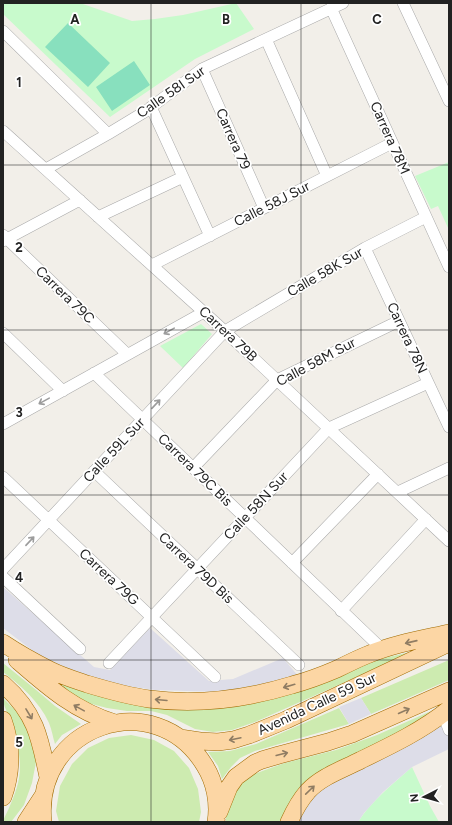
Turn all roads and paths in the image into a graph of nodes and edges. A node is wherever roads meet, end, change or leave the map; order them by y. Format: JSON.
{"nodes":[{"id":1,"x":343,"y":3,"type":"edge"},
{"id":2,"x":403,"y":3,"type":"edge"},
{"id":3,"x":331,"y":8,"type":"junction"},
{"id":4,"x":3,"y":31,"type":"edge"},
{"id":5,"x":266,"y":39,"type":"junction"},
{"id":6,"x":202,"y":69,"type":"junction"},
{"id":7,"x":449,"y":101,"type":"edge"},
{"id":8,"x":151,"y":107,"type":"junction"},
{"id":9,"x":3,"y":131,"type":"edge"},
{"id":10,"x":108,"y":134,"type":"junction"},
{"id":11,"x":392,"y":143,"type":"junction"},
{"id":12,"x":46,"y":169,"type":"junction"},
{"id":13,"x":327,"y":176,"type":"junction"},
{"id":14,"x":183,"y":177,"type":"junction"},
{"id":15,"x":80,"y":200,"type":"junction"},
{"id":16,"x":264,"y":208,"type":"junction"},
{"id":17,"x":98,"y":216,"type":"junction"},
{"id":18,"x":426,"y":217,"type":"junction"},
{"id":19,"x":210,"y":236,"type":"junction"},
{"id":20,"x":4,"y":238,"type":"edge"},
{"id":21,"x":365,"y":248,"type":"junction"},
{"id":22,"x":152,"y":265,"type":"junction"},
{"id":23,"x":449,"y":268,"type":"edge"},
{"id":24,"x":204,"y":312,"type":"junction"},
{"id":25,"x":399,"y":320,"type":"junction"},
{"id":26,"x":225,"y":331,"type":"junction"},
{"id":27,"x":3,"y":333,"type":"edge"},
{"id":28,"x":127,"y":354,"type":"junction"},
{"id":29,"x":94,"y":373,"type":"junction"},
{"id":30,"x":277,"y":380,"type":"junction"},
{"id":31,"x":428,"y":383,"type":"junction"},
{"id":32,"x":63,"y":391,"type":"junction"},
{"id":33,"x":142,"y":419,"type":"junction"},
{"id":34,"x":3,"y":424,"type":"edge"},
{"id":35,"x":449,"y":427,"type":"edge"},
{"id":36,"x":329,"y":428,"type":"junction"},
{"id":37,"x":193,"y":468,"type":"junction"},
{"id":38,"x":449,"y":468,"type":"edge"},
{"id":39,"x":94,"y":472,"type":"junction"},
{"id":40,"x":378,"y":474,"type":"junction"},
{"id":41,"x":3,"y":477,"type":"edge"},
{"id":42,"x":398,"y":492,"type":"junction"},
{"id":43,"x":245,"y":518,"type":"junction"},
{"id":44,"x":426,"y":519,"type":"junction"},
{"id":45,"x":49,"y":520,"type":"junction"},
{"id":46,"x":449,"y":540,"type":"edge"},
{"id":47,"x":292,"y":563,"type":"junction"},
{"id":48,"x":3,"y":569,"type":"edge"},
{"id":49,"x":197,"y":569,"type":"junction"},
{"id":50,"x":3,"y":577,"type":"edge"},
{"id":51,"x":341,"y":611,"type":"junction"},
{"id":52,"x":152,"y":617,"type":"junction"},
{"id":53,"x":449,"y":633,"type":"edge"},
{"id":54,"x":3,"y":643,"type":"edge"},
{"id":55,"x":449,"y":643,"type":"edge"},
{"id":56,"x":3,"y":648,"type":"edge"},
{"id":57,"x":80,"y":649,"type":"dead end"},
{"id":58,"x":382,"y":650,"type":"junction"},
{"id":59,"x":109,"y":663,"type":"dead end"},
{"id":60,"x":298,"y":665,"type":"dead end"},
{"id":61,"x":216,"y":677,"type":"dead end"},
{"id":62,"x":3,"y":684,"type":"edge"},
{"id":63,"x":449,"y":691,"type":"edge"},
{"id":64,"x":446,"y":711,"type":"edge"},
{"id":65,"x":3,"y":720,"type":"edge"},
{"id":66,"x":115,"y":723,"type":"junction"},
{"id":67,"x":449,"y":730,"type":"edge"},
{"id":68,"x":180,"y":738,"type":"junction"},
{"id":69,"x":48,"y":777,"type":"junction"},
{"id":70,"x":43,"y":796,"type":"junction"},
{"id":71,"x":3,"y":798,"type":"edge"},
{"id":72,"x":216,"y":819,"type":"edge"},
{"id":73,"x":26,"y":822,"type":"edge"},
{"id":74,"x":43,"y":822,"type":"edge"},
{"id":75,"x":289,"y":822,"type":"edge"}],
"edges":[{"from":1,"to":3,"type":"street","name":"Calle 58I Sur"},
{"from":2,"to":7,"type":"street"},
{"from":3,"to":5,"type":"street","name":"Calle 58I Sur"},
{"from":3,"to":11,"type":"street","name":"Carrera 78M"},
{"from":4,"to":10,"type":"street"},
{"from":5,"to":6,"type":"street","name":"Calle 58I Sur"},
{"from":5,"to":13,"type":"street"},
{"from":6,"to":8,"type":"street","name":"Calle 58I Sur"},
{"from":6,"to":16,"type":"street","name":"Carrera 79"},
{"from":8,"to":10,"type":"street","name":"Calle 58I Sur"},
{"from":8,"to":14,"type":"street"},
{"from":9,"to":12,"type":"street","name":"Carrera 79B"},
{"from":10,"to":12,"type":"street","name":"Calle 58I Sur"},
{"from":11,"to":13,"type":"street","name":"Calle 58J Sur"},
{"from":11,"to":18,"type":"street","name":"Carrera 78M"},
{"from":12,"to":15,"type":"street","name":"Carrera 79B"},
{"from":13,"to":16,"type":"street","name":"Calle 58J Sur"},
{"from":14,"to":17,"type":"street"},
{"from":14,"to":19,"type":"street"},
{"from":15,"to":17,"type":"street","name":"Carrera 79B"},
{"from":15,"to":20,"type":"street"},
{"from":16,"to":19,"type":"street","name":"Calle 58J Sur"},
{"from":17,"to":22,"type":"street","name":"Carrera 79B"},
{"from":18,"to":21,"type":"street","name":"Calle 58K Sur"},
{"from":18,"to":23,"type":"street","name":"Carrera 78M"},
{"from":19,"to":22,"type":"street","name":"Calle 58J Sur"},
{"from":20,"to":28,"type":"street","name":"Carrera 79C"},
{"from":21,"to":25,"type":"street","name":"Carrera 78N"},
{"from":21,"to":26,"type":"street","name":"Calle 58K Sur"},
{"from":22,"to":24,"type":"street","name":"Carrera 79B"},
{"from":24,"to":26,"type":"street","name":"Carrera 79B"},
{"from":24,"to":28,"type":"street","one_way":true},
{"from":25,"to":30,"type":"street","name":"Calle 58M Sur"},
{"from":25,"to":31,"type":"street","name":"Carrera 78N"},
{"from":26,"to":30,"type":"street","name":"Carrera 79B"},
{"from":33,"to":26,"type":"street","name":"Calle 59L Sur","one_way":true},
{"from":27,"to":32,"type":"street"},
{"from":28,"to":29,"type":"street"},
{"from":29,"to":32,"type":"street"},
{"from":29,"to":33,"type":"street","name":"Carrera 79C Bis"},
{"from":30,"to":36,"type":"street","name":"Carrera 79B"},
{"from":30,"to":37,"type":"street","name":"Calle 58M Sur"},
{"from":31,"to":35,"type":"street","name":"Carrera 78N"},
{"from":31,"to":36,"type":"street","name":"Calle 58N Sur"},
{"from":32,"to":34,"type":"street","one_way":true},
{"from":33,"to":37,"type":"street","name":"Carrera 79C Bis"},
{"from":33,"to":39,"type":"street","name":"Calle 59L Sur"},
{"from":36,"to":40,"type":"street","name":"Carrera 79B"},
{"from":36,"to":43,"type":"street","name":"Calle 58N Sur"},
{"from":37,"to":43,"type":"street","name":"Carrera 79C Bis"},
{"from":38,"to":42,"type":"street"},
{"from":39,"to":45,"type":"street","name":"Calle 59L Sur"},
{"from":39,"to":49,"type":"street","name":"Carrera 79D Bis"},
{"from":40,"to":42,"type":"street","name":"Carrera 79B"},
{"from":40,"to":47,"type":"street"},
{"from":41,"to":45,"type":"street","name":"Carrera 79G"},
{"from":42,"to":44,"type":"street","name":"Carrera 79B"},
{"from":43,"to":47,"type":"street","name":"Carrera 79C Bis"},
{"from":43,"to":49,"type":"street","name":"Calle 58N Sur"},
{"from":44,"to":46,"type":"street","name":"Carrera 79B"},
{"from":44,"to":51,"type":"street"},
{"from":48,"to":45,"type":"street","name":"Calle 59L Sur","one_way":true},
{"from":45,"to":52,"type":"street","name":"Carrera 79G"},
{"from":47,"to":51,"type":"street","name":"Carrera 79C Bis"},
{"from":49,"to":52,"type":"street","name":"Calle 58N Sur"},
{"from":49,"to":60,"type":"street","name":"Carrera 79D Bis"},
{"from":50,"to":57,"type":"street"},
{"from":51,"to":58,"type":"street","name":"Carrera 79C Bis"},
{"from":52,"to":59,"type":"street","name":"Calle 58N Sur"},
{"from":52,"to":61,"type":"street","name":"Carrera 79G"},
{"from":53,"to":58,"type":"main road","one_way":true},
{"from":58,"to":54,"type":"main road","one_way":true},
{"from":55,"to":68,"type":"main road","name":"Avenida Calle 59 Sur","one_way":true},
{"from":66,"to":56,"type":"main road","one_way":true},
{"from":62,"to":69,"type":"main road","one_way":true},
{"from":72,"to":63,"type":"main road","name":"Avenida Calle 59 Sur","one_way":true},
{"from":64,"to":67,"type":"street"},
{"from":75,"to":64,"type":"main road","one_way":true},
{"from":65,"to":71,"type":"main road"},
{"from":66,"to":68,"type":"main road"},
{"from":66,"to":69,"type":"main road"},
{"from":68,"to":72,"type":"main road"},
{"from":69,"to":70,"type":"main road"},
{"from":70,"to":73,"type":"main road"},
{"from":70,"to":74,"type":"main road"}]}
